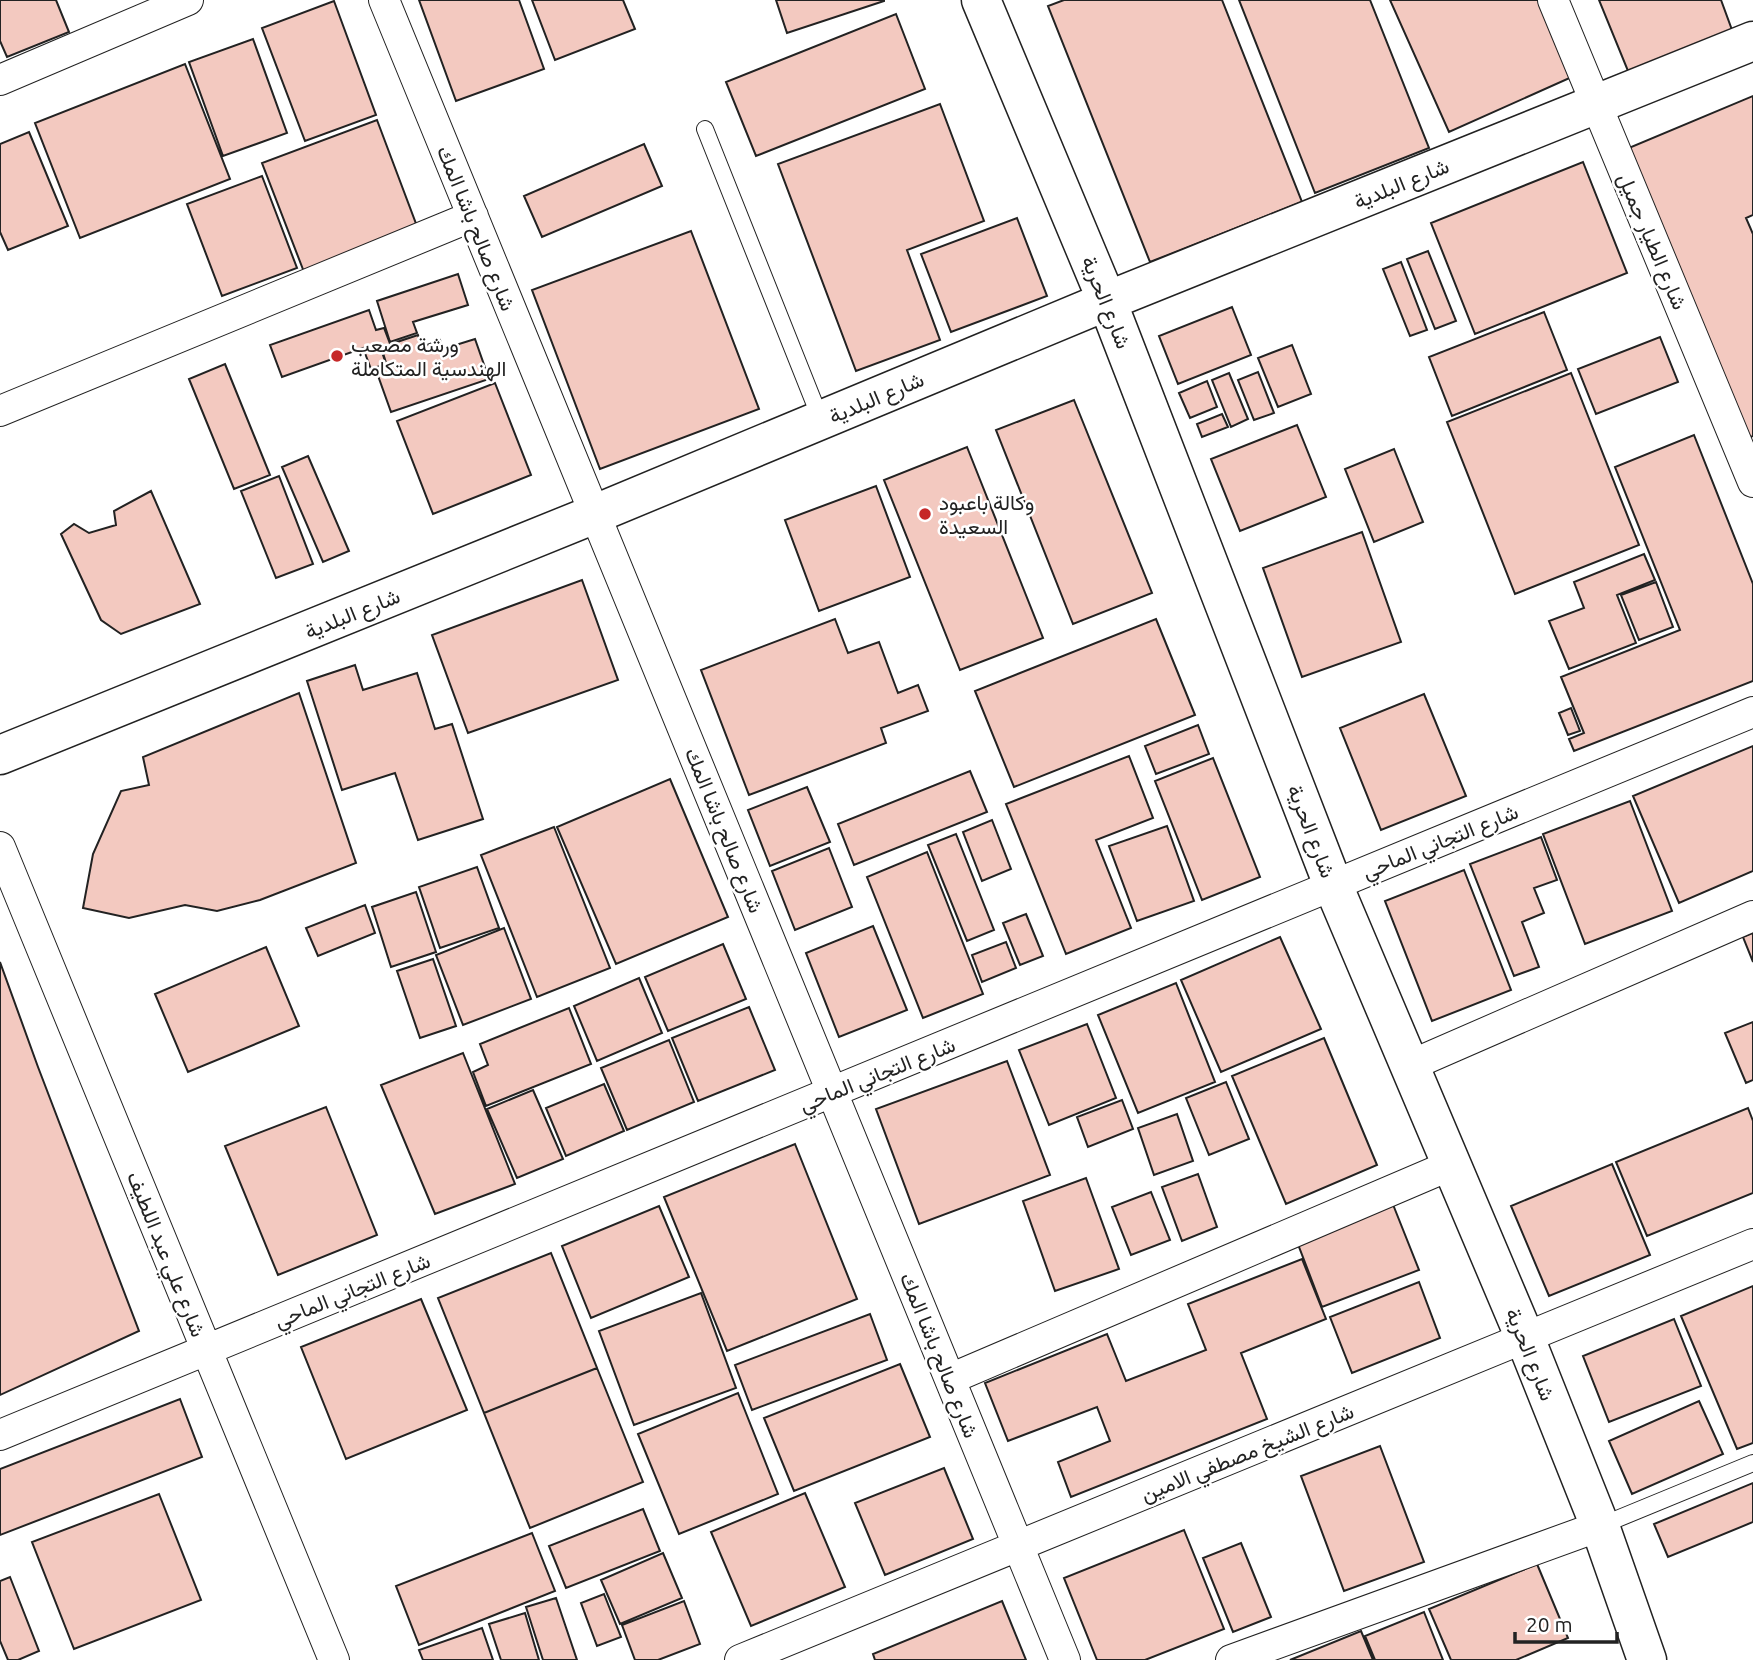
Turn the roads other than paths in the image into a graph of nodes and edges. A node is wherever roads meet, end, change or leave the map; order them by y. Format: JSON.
{"nodes":[{"id":1,"x":188,"y":0,"type":"edge"},
{"id":2,"x":384,"y":0,"type":"edge"},
{"id":3,"x":981,"y":0,"type":"edge"},
{"id":4,"x":1553,"y":0,"type":"edge"},
{"id":5,"x":1753,"y":41,"type":"edge"},
{"id":6,"x":0,"y":80,"type":"edge"},
{"id":7,"x":1596,"y":105,"type":"junction"},
{"id":8,"x":705,"y":129,"type":"dead end"},
{"id":9,"x":473,"y":216,"type":"junction"},
{"id":10,"x":1107,"y":301,"type":"junction"},
{"id":11,"x":0,"y":411,"type":"edge"},
{"id":12,"x":821,"y":420,"type":"junction"},
{"id":13,"x":1753,"y":481,"type":"edge"},
{"id":14,"x":595,"y":514,"type":"junction"},
{"id":15,"x":1753,"y":712,"type":"edge"},
{"id":16,"x":0,"y":755,"type":"edge"},
{"id":17,"x":0,"y":847,"type":"edge"},
{"id":18,"x":1333,"y":885,"type":"junction"},
{"id":19,"x":1753,"y":916,"type":"edge"},
{"id":20,"x":1409,"y":1066,"type":"junction"},
{"id":21,"x":832,"y":1092,"type":"junction"},
{"id":22,"x":1451,"y":1165,"type":"junction"},
{"id":23,"x":1753,"y":1244,"type":"edge"},
{"id":24,"x":1525,"y":1338,"type":"junction"},
{"id":25,"x":206,"y":1350,"type":"junction"},
{"id":26,"x":950,"y":1379,"type":"junction"},
{"id":27,"x":0,"y":1435,"type":"edge"},
{"id":28,"x":1753,"y":1463,"type":"edge"},
{"id":29,"x":1600,"y":1526,"type":"junction"},
{"id":30,"x":1018,"y":1546,"type":"junction"},
{"id":31,"x":334,"y":1660,"type":"edge"},
{"id":32,"x":740,"y":1660,"type":"edge"},
{"id":33,"x":1065,"y":1660,"type":"edge"},
{"id":34,"x":1231,"y":1660,"type":"edge"},
{"id":35,"x":1647,"y":1660,"type":"edge"}],
"edges":[{"from":1,"to":6,"type":"street"},
{"from":2,"to":9,"type":"street","name":"شارع صالح باشا المك"},
{"from":3,"to":10,"type":"street","name":"شارع الحرية"},
{"from":4,"to":7,"type":"street","name":"شارع الطيار جميل"},
{"from":5,"to":7,"type":"street","name":"شارع البلدية"},
{"from":7,"to":10,"type":"street","name":"شارع البلدية"},
{"from":7,"to":13,"type":"street","name":"شارع الطيار جميل"},
{"from":8,"to":12,"type":"lane"},
{"from":9,"to":11,"type":"street"},
{"from":9,"to":14,"type":"street","name":"شارع صالح باشا المك"},
{"from":10,"to":12,"type":"street","name":"شارع البلدية"},
{"from":10,"to":18,"type":"street","name":"شارع الحرية"},
{"from":12,"to":14,"type":"street","name":"شارع البلدية"},
{"from":14,"to":16,"type":"street","name":"شارع البلدية"},
{"from":14,"to":21,"type":"street","name":"شارع صالح باشا المك"},
{"from":15,"to":18,"type":"street","name":"شارع التجاني الماحي"},
{"from":17,"to":25,"type":"street","name":"شارع علي عبد اللطيف"},
{"from":18,"to":20,"type":"street","name":"شارع الحرية"},
{"from":18,"to":21,"type":"street","name":"شارع التجاني الماحي"},
{"from":19,"to":20,"type":"street"},
{"from":20,"to":22,"type":"street","name":"شارع الحرية"},
{"from":21,"to":25,"type":"street","name":"شارع التجاني الماحي"},
{"from":21,"to":26,"type":"street","name":"شارع صالح باشا المك"},
{"from":22,"to":24,"type":"street","name":"شارع الحرية"},
{"from":22,"to":26,"type":"street"},
{"from":23,"to":24,"type":"street","name":"شارع الشيخ مصطفي الامين"},
{"from":24,"to":29,"type":"street","name":"شارع الحرية"},
{"from":24,"to":30,"type":"street","name":"شارع الشيخ مصطفي الامين"},
{"from":25,"to":27,"type":"street","name":"شارع التجاني الماحي"},
{"from":25,"to":31,"type":"street","name":"شارع علي عبد اللطيف"},
{"from":26,"to":30,"type":"street","name":"شارع صالح باشا المك"},
{"from":28,"to":29,"type":"lane"},
{"from":29,"to":34,"type":"street"},
{"from":29,"to":35,"type":"street","name":"شارع الحرية"},
{"from":30,"to":32,"type":"street","name":"شارع الشيخ مصطفي الامين"},
{"from":30,"to":33,"type":"street","name":"شارع صالح باشا المك"}]}
